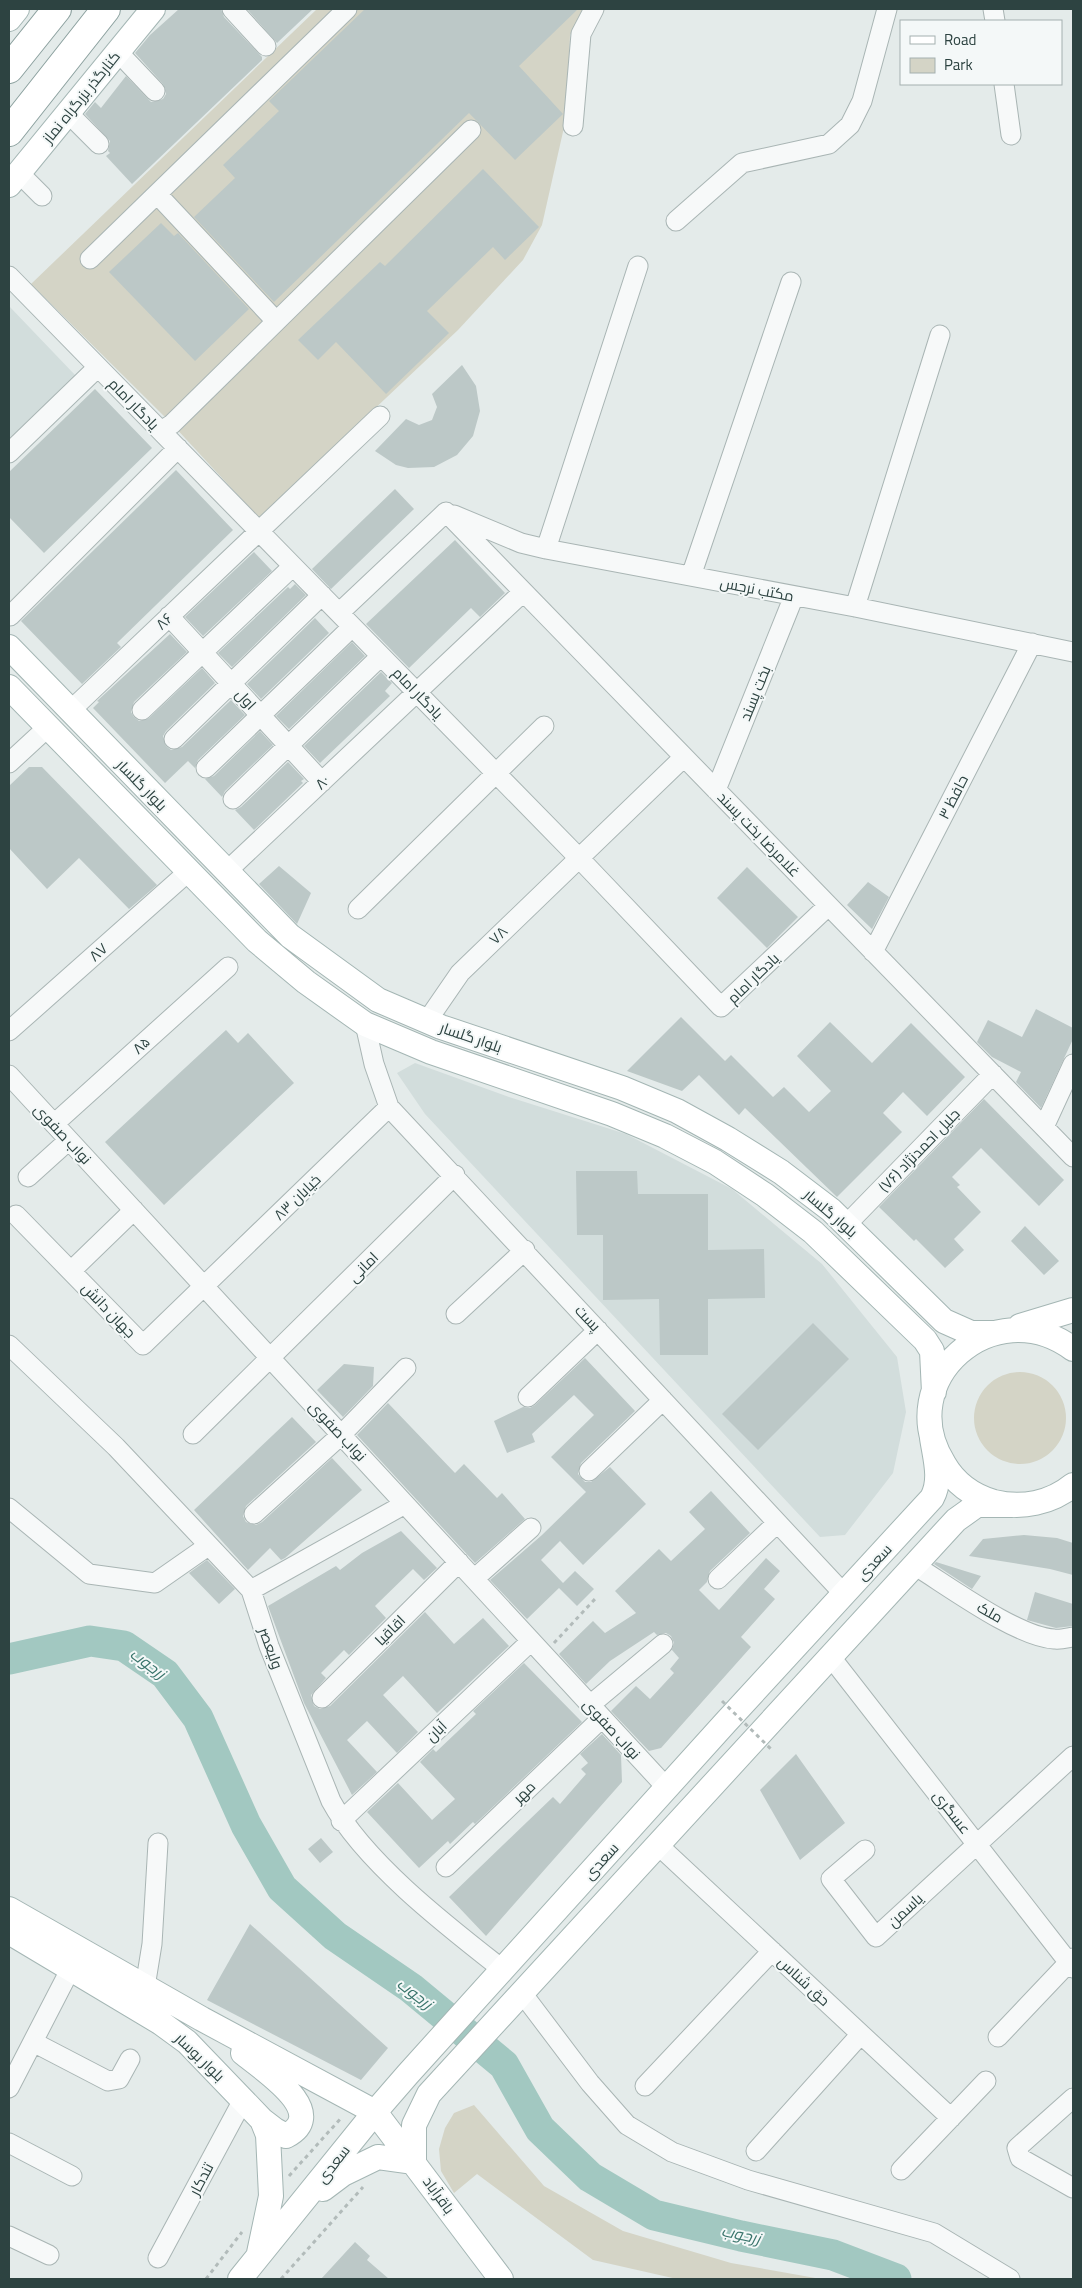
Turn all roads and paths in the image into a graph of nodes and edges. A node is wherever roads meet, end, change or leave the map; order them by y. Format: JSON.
{"nodes":[{"id":1,"x":17,"y":9,"type":"edge"},
{"id":2,"x":57,"y":9,"type":"edge"},
{"id":3,"x":106,"y":9,"type":"edge"},
{"id":4,"x":153,"y":9,"type":"edge"},
{"id":5,"x":232,"y":9,"type":"edge"},
{"id":6,"x":347,"y":9,"type":"edge"},
{"id":7,"x":594,"y":9,"type":"edge"},
{"id":8,"x":887,"y":9,"type":"edge"},
{"id":9,"x":9,"y":19,"type":"edge"},
{"id":10,"x":266,"y":46,"type":"dead end"},
{"id":11,"x":118,"y":52,"type":"junction"},
{"id":12,"x":9,"y":69,"type":"edge"},
{"id":13,"x":1004,"y":85,"type":"edge"},
{"id":14,"x":154,"y":91,"type":"dead end"},
{"id":15,"x":68,"y":113,"type":"junction"},
{"id":16,"x":573,"y":126,"type":"dead end"},
{"id":17,"x":470,"y":130,"type":"dead end"},
{"id":18,"x":9,"y":132,"type":"edge"},
{"id":19,"x":1011,"y":135,"type":"dead end"},
{"id":20,"x":99,"y":144,"type":"dead end"},
{"id":21,"x":14,"y":179,"type":"edge"},
{"id":22,"x":157,"y":194,"type":"junction"},
{"id":23,"x":42,"y":196,"type":"dead end"},
{"id":24,"x":676,"y":221,"type":"dead end"},
{"id":25,"x":90,"y":259,"type":"dead end"},
{"id":26,"x":638,"y":266,"type":"dead end"},
{"id":27,"x":10,"y":279,"type":"edge"},
{"id":28,"x":791,"y":282,"type":"dead end"},
{"id":29,"x":276,"y":321,"type":"junction"},
{"id":30,"x":940,"y":335,"type":"dead end"},
{"id":31,"x":98,"y":367,"type":"junction"},
{"id":32,"x":380,"y":416,"type":"dead end"},
{"id":33,"x":161,"y":432,"type":"junction"},
{"id":34,"x":178,"y":448,"type":"junction"},
{"id":35,"x":9,"y":453,"type":"edge"},
{"id":36,"x":446,"y":512,"type":"junction"},
{"id":37,"x":258,"y":531,"type":"junction"},
{"id":38,"x":521,"y":543,"type":"junction"},
{"id":39,"x":546,"y":549,"type":"junction"},
{"id":40,"x":293,"y":566,"type":"junction"},
{"id":41,"x":500,"y":568,"type":"junction"},
{"id":42,"x":691,"y":576,"type":"junction"},
{"id":43,"x":524,"y":592,"type":"junction"},
{"id":44,"x":322,"y":595,"type":"junction"},
{"id":45,"x":794,"y":596,"type":"junction"},
{"id":46,"x":855,"y":607,"type":"junction"},
{"id":47,"x":338,"y":612,"type":"junction"},
{"id":48,"x":10,"y":616,"type":"edge"},
{"id":49,"x":169,"y":616,"type":"junction"},
{"id":50,"x":352,"y":627,"type":"junction"},
{"id":51,"x":1032,"y":643,"type":"junction"},
{"id":52,"x":9,"y":647,"type":"edge"},
{"id":53,"x":1073,"y":652,"type":"edge"},
{"id":54,"x":202,"y":653,"type":"junction"},
{"id":55,"x":380,"y":656,"type":"junction"},
{"id":56,"x":232,"y":684,"type":"junction"},
{"id":57,"x":9,"y":687,"type":"edge"},
{"id":58,"x":417,"y":693,"type":"junction"},
{"id":59,"x":142,"y":710,"type":"dead end"},
{"id":60,"x":70,"y":711,"type":"junction"},
{"id":61,"x":261,"y":716,"type":"junction"},
{"id":62,"x":544,"y":726,"type":"dead end"},
{"id":63,"x":48,"y":727,"type":"junction"},
{"id":64,"x":174,"y":739,"type":"dead end"},
{"id":65,"x":288,"y":745,"type":"junction"},
{"id":66,"x":684,"y":757,"type":"junction"},
{"id":67,"x":9,"y":764,"type":"edge"},
{"id":68,"x":206,"y":768,"type":"dead end"},
{"id":69,"x":496,"y":773,"type":"junction"},
{"id":70,"x":322,"y":782,"type":"junction"},
{"id":71,"x":716,"y":790,"type":"junction"},
{"id":72,"x":233,"y":799,"type":"dead end"},
{"id":73,"x":578,"y":857,"type":"junction"},
{"id":74,"x":188,"y":872,"type":"junction"},
{"id":75,"x":226,"y":872,"type":"junction"},
{"id":76,"x":828,"y":906,"type":"junction"},
{"id":77,"x":358,"y":910,"type":"dead end"},
{"id":78,"x":873,"y":952,"type":"junction"},
{"id":79,"x":228,"y":967,"type":"dead end"},
{"id":80,"x":427,"y":1021,"type":"junction"},
{"id":81,"x":365,"y":1024,"type":"junction"},
{"id":82,"x":9,"y":1031,"type":"edge"},
{"id":83,"x":1073,"y":1064,"type":"edge"},
{"id":84,"x":993,"y":1074,"type":"junction"},
{"id":85,"x":9,"y":1075,"type":"edge"},
{"id":86,"x":389,"y":1107,"type":"junction"},
{"id":87,"x":54,"y":1124,"type":"junction"},
{"id":88,"x":1044,"y":1127,"type":"junction"},
{"id":89,"x":69,"y":1140,"type":"junction"},
{"id":90,"x":1073,"y":1157,"type":"edge"},
{"id":91,"x":455,"y":1176,"type":"junction"},
{"id":92,"x":28,"y":1177,"type":"dead end"},
{"id":93,"x":134,"y":1210,"type":"junction"},
{"id":94,"x":16,"y":1215,"type":"dead end"},
{"id":95,"x":846,"y":1225,"type":"junction"},
{"id":96,"x":525,"y":1250,"type":"junction"},
{"id":97,"x":71,"y":1271,"type":"junction"},
{"id":98,"x":204,"y":1287,"type":"junction"},
{"id":99,"x":1073,"y":1310,"type":"edge"},
{"id":100,"x":456,"y":1314,"type":"dead end"},
{"id":101,"x":598,"y":1330,"type":"junction"},
{"id":102,"x":1001,"y":1331,"type":"junction"},
{"id":103,"x":9,"y":1345,"type":"edge"},
{"id":104,"x":1073,"y":1349,"type":"edge"},
{"id":105,"x":271,"y":1359,"type":"junction"},
{"id":106,"x":406,"y":1368,"type":"dead end"},
{"id":107,"x":934,"y":1392,"type":"junction"},
{"id":108,"x":528,"y":1397,"type":"dead end"},
{"id":109,"x":664,"y":1400,"type":"junction"},
{"id":110,"x":193,"y":1434,"type":"dead end"},
{"id":111,"x":342,"y":1435,"type":"junction"},
{"id":112,"x":932,"y":1438,"type":"junction"},
{"id":113,"x":589,"y":1471,"type":"dead end"},
{"id":114,"x":1073,"y":1485,"type":"edge"},
{"id":115,"x":1073,"y":1499,"type":"edge"},
{"id":116,"x":1043,"y":1501,"type":"junction"},
{"id":117,"x":404,"y":1504,"type":"junction"},
{"id":118,"x":1012,"y":1505,"type":"junction"},
{"id":119,"x":9,"y":1508,"type":"edge"},
{"id":120,"x":254,"y":1514,"type":"dead end"},
{"id":121,"x":777,"y":1522,"type":"junction"},
{"id":122,"x":531,"y":1528,"type":"dead end"},
{"id":123,"x":208,"y":1546,"type":"junction"},
{"id":124,"x":459,"y":1562,"type":"junction"},
{"id":125,"x":914,"y":1565,"type":"junction"},
{"id":126,"x":474,"y":1579,"type":"junction"},
{"id":127,"x":718,"y":1579,"type":"dead end"},
{"id":128,"x":250,"y":1590,"type":"junction"},
{"id":129,"x":844,"y":1594,"type":"junction"},
{"id":130,"x":595,"y":1599,"type":"dead end"},
{"id":131,"x":1073,"y":1637,"type":"edge"},
{"id":132,"x":531,"y":1640,"type":"junction"},
{"id":133,"x":663,"y":1644,"type":"dead end"},
{"id":134,"x":544,"y":1654,"type":"junction"},
{"id":135,"x":830,"y":1656,"type":"junction"},
{"id":136,"x":322,"y":1698,"type":"dead end"},
{"id":137,"x":722,"y":1701,"type":"dead end"},
{"id":138,"x":596,"y":1711,"type":"junction"},
{"id":139,"x":773,"y":1750,"type":"dead end"},
{"id":140,"x":1073,"y":1756,"type":"edge"},
{"id":141,"x":667,"y":1788,"type":"junction"},
{"id":142,"x":341,"y":1821,"type":"junction"},
{"id":143,"x":158,"y":1843,"type":"dead end"},
{"id":144,"x":976,"y":1843,"type":"junction"},
{"id":145,"x":658,"y":1845,"type":"junction"},
{"id":146,"x":864,"y":1850,"type":"dead end"},
{"id":147,"x":446,"y":1867,"type":"dead end"},
{"id":148,"x":9,"y":1909,"type":"edge"},
{"id":149,"x":9,"y":1932,"type":"edge"},
{"id":150,"x":772,"y":1951,"type":"junction"},
{"id":151,"x":1072,"y":1962,"type":"edge"},
{"id":152,"x":71,"y":1968,"type":"junction"},
{"id":153,"x":495,"y":1978,"type":"junction"},
{"id":154,"x":145,"y":1987,"type":"junction"},
{"id":155,"x":517,"y":1998,"type":"junction"},
{"id":156,"x":202,"y":2019,"type":"junction"},
{"id":157,"x":861,"y":2034,"type":"junction"},
{"id":158,"x":998,"y":2037,"type":"dead end"},
{"id":159,"x":33,"y":2042,"type":"junction"},
{"id":160,"x":130,"y":2059,"type":"dead end"},
{"id":161,"x":408,"y":2074,"type":"junction"},
{"id":162,"x":986,"y":2081,"type":"dead end"},
{"id":163,"x":645,"y":2086,"type":"dead end"},
{"id":164,"x":9,"y":2088,"type":"edge"},
{"id":165,"x":429,"y":2094,"type":"junction"},
{"id":166,"x":1073,"y":2098,"type":"edge"},
{"id":167,"x":243,"y":2100,"type":"junction"},
{"id":168,"x":365,"y":2107,"type":"junction"},
{"id":169,"x":951,"y":2118,"type":"junction"},
{"id":170,"x":262,"y":2120,"type":"junction"},
{"id":171,"x":9,"y":2143,"type":"edge"},
{"id":172,"x":756,"y":2151,"type":"dead end"},
{"id":173,"x":389,"y":2159,"type":"junction"},
{"id":174,"x":414,"y":2162,"type":"junction"},
{"id":175,"x":901,"y":2170,"type":"dead end"},
{"id":176,"x":72,"y":2176,"type":"dead end"},
{"id":177,"x":1073,"y":2188,"type":"edge"},
{"id":178,"x":271,"y":2196,"type":"junction"},
{"id":179,"x":302,"y":2204,"type":"junction"},
{"id":180,"x":247,"y":2226,"type":"dead end"},
{"id":181,"x":9,"y":2236,"type":"edge"},
{"id":182,"x":49,"y":2255,"type":"dead end"},
{"id":183,"x":158,"y":2258,"type":"dead end"},
{"id":184,"x":258,"y":2258,"type":"junction"},
{"id":185,"x":206,"y":2279,"type":"edge"},
{"id":186,"x":240,"y":2279,"type":"edge"},
{"id":187,"x":281,"y":2279,"type":"edge"},
{"id":188,"x":501,"y":2279,"type":"edge"},
{"id":189,"x":1010,"y":2279,"type":"edge"}],
"edges":[{"from":1,"to":9,"type":"main road"},
{"from":2,"to":12,"type":"highway"},
{"from":3,"to":18,"type":"highway"},
{"from":4,"to":11,"type":"main road","name":"کنارگذر بزرگراه نماز"},
{"from":5,"to":10,"type":"street"},
{"from":6,"to":22,"type":"street"},
{"from":7,"to":16,"type":"street"},
{"from":8,"to":24,"type":"street"},
{"from":11,"to":14,"type":"street"},
{"from":11,"to":15,"type":"main road","name":"کنارگذر بزرگراه نماز"},
{"from":13,"to":19,"type":"street"},
{"from":15,"to":20,"type":"street"},
{"from":15,"to":21,"type":"main road","name":"کنارگذر بزرگراه نماز"},
{"from":17,"to":29,"type":"street"},
{"from":21,"to":23,"type":"street"},
{"from":22,"to":25,"type":"street"},
{"from":22,"to":29,"type":"street"},
{"from":26,"to":39,"type":"street"},
{"from":27,"to":31,"type":"street","name":"یادگار امام"},
{"from":28,"to":42,"type":"street"},
{"from":29,"to":33,"type":"street"},
{"from":30,"to":46,"type":"street"},
{"from":31,"to":33,"type":"street","name":"یادگار امام"},
{"from":31,"to":35,"type":"street"},
{"from":32,"to":37,"type":"street","name":"۸۶"},
{"from":33,"to":34,"type":"street","name":"یادگار امام"},
{"from":34,"to":37,"type":"street","name":"یادگار امام"},
{"from":34,"to":48,"type":"street"},
{"from":36,"to":38,"type":"street","name":"مکتب نرجس"},
{"from":36,"to":41,"type":"street","name":"غلامرضا بخت پسند"},
{"from":36,"to":47,"type":"street"},
{"from":37,"to":40,"type":"street","name":"یادگار امام"},
{"from":37,"to":49,"type":"street","name":"۸۶"},
{"from":38,"to":39,"type":"street","name":"مکتب نرجس"},
{"from":38,"to":41,"type":"street"},
{"from":39,"to":42,"type":"street","name":"مکتب نرجس"},
{"from":40,"to":44,"type":"street","name":"یادگار امام"},
{"from":40,"to":54,"type":"street"},
{"from":41,"to":43,"type":"street","name":"غلامرضا بخت پسند"},
{"from":42,"to":45,"type":"street","name":"مکتب نرجس"},
{"from":43,"to":58,"type":"street","name":"۸۰"},
{"from":43,"to":66,"type":"street","name":"غلامرضا بخت پسند"},
{"from":44,"to":47,"type":"street","name":"یادگار امام"},
{"from":44,"to":56,"type":"street"},
{"from":45,"to":46,"type":"street","name":"مکتب نرجس"},
{"from":45,"to":71,"type":"street","name":"بخت پسند"},
{"from":46,"to":51,"type":"street","name":"مکتب نرجس"},
{"from":47,"to":50,"type":"street","name":"یادگار امام"},
{"from":49,"to":54,"type":"street","name":"اول"},
{"from":49,"to":60,"type":"street","name":"۸۶"},
{"from":50,"to":55,"type":"street","name":"یادگار امام"},
{"from":50,"to":61,"type":"street"},
{"from":51,"to":53,"type":"street","name":"مکتب نرجس"},
{"from":51,"to":78,"type":"street","name":"حافظ ۳"},
{"from":52,"to":60,"type":"main road","name":"بلوار گلسار"},
{"from":54,"to":56,"type":"street","name":"اول"},
{"from":54,"to":59,"type":"street"},
{"from":55,"to":58,"type":"street","name":"یادگار امام"},
{"from":55,"to":65,"type":"street"},
{"from":56,"to":61,"type":"street","name":"اول"},
{"from":56,"to":64,"type":"street"},
{"from":57,"to":63,"type":"main road","name":"بلوار گلسار"},
{"from":58,"to":69,"type":"street","name":"یادگار امام"},
{"from":58,"to":70,"type":"street","name":"۸۰"},
{"from":60,"to":75,"type":"main road","name":"بلوار گلسار"},
{"from":61,"to":65,"type":"street","name":"اول"},
{"from":61,"to":68,"type":"street"},
{"from":62,"to":69,"type":"street"},
{"from":63,"to":67,"type":"street"},
{"from":63,"to":74,"type":"main road","name":"بلوار گلسار"},
{"from":65,"to":70,"type":"street","name":"اول"},
{"from":65,"to":72,"type":"street"},
{"from":66,"to":71,"type":"street","name":"غلامرضا بخت پسند"},
{"from":66,"to":73,"type":"street"},
{"from":69,"to":73,"type":"street","name":"یادگار امام"},
{"from":69,"to":77,"type":"street"},
{"from":70,"to":75,"type":"street","name":"۸۰"},
{"from":71,"to":76,"type":"street","name":"غلامرضا بخت پسند"},
{"from":73,"to":76,"type":"street","name":"یادگار امام"},
{"from":73,"to":80,"type":"street","name":"۷۸"},
{"from":74,"to":81,"type":"main road","name":"بلوار گلسار"},
{"from":74,"to":82,"type":"street","name":"۸۷"},
{"from":75,"to":80,"type":"main road","name":"بلوار گلسار"},
{"from":76,"to":78,"type":"street","name":"غلامرضا بخت پسند"},
{"from":78,"to":84,"type":"street","name":"غلامرضا بخت پسند"},
{"from":79,"to":87,"type":"street","name":"۸۵"},
{"from":80,"to":95,"type":"main road","name":"بلوار گلسار"},
{"from":81,"to":86,"type":"street","name":"پست"},
{"from":81,"to":107,"type":"main road","name":"بلوار گلسار"},
{"from":83,"to":88,"type":"street"},
{"from":84,"to":88,"type":"street","name":"غلامرضا بخت پسند"},
{"from":84,"to":95,"type":"street","name":"جلیل احمدنژاد (۷۶)"},
{"from":85,"to":87,"type":"street","name":"نواب صفوی"},
{"from":86,"to":91,"type":"street","name":"پست"},
{"from":86,"to":98,"type":"street","name":"خیابان ۸۳"},
{"from":87,"to":89,"type":"street","name":"نواب صفوی"},
{"from":88,"to":90,"type":"street","name":"غلامرضا بخت پسند"},
{"from":89,"to":92,"type":"street"},
{"from":89,"to":93,"type":"street","name":"نواب صفوی"},
{"from":91,"to":96,"type":"street","name":"پست"},
{"from":91,"to":105,"type":"street","name":"امانی"},
{"from":93,"to":97,"type":"street"},
{"from":93,"to":98,"type":"street","name":"نواب صفوی"},
{"from":94,"to":97,"type":"street","name":"جهان دانش"},
{"from":95,"to":102,"type":"main road","name":"بلوار گلسار"},
{"from":96,"to":100,"type":"street"},
{"from":96,"to":101,"type":"street","name":"پست"},
{"from":97,"to":98,"type":"street","name":"جهان دانش"},
{"from":98,"to":105,"type":"street","name":"نواب صفوی"},
{"from":99,"to":102,"type":"main road"},
{"from":101,"to":108,"type":"street"},
{"from":101,"to":109,"type":"street","name":"پست"},
{"from":102,"to":104,"type":"main road","name":"بلوار گلسار"},
{"from":102,"to":107,"type":"main road"},
{"from":103,"to":123,"type":"street","name":"ولیعصر"},
{"from":105,"to":110,"type":"street","name":"امانی"},
{"from":105,"to":111,"type":"street","name":"نواب صفوی"},
{"from":106,"to":111,"type":"street"},
{"from":107,"to":112,"type":"main road","name":"سعدی"},
{"from":109,"to":113,"type":"street"},
{"from":109,"to":121,"type":"street","name":"پست"},
{"from":111,"to":117,"type":"street","name":"نواب صفوی"},
{"from":111,"to":120,"type":"street"},
{"from":112,"to":118,"type":"main road"},
{"from":112,"to":129,"type":"main road","name":"سعدی"},
{"from":114,"to":116,"type":"main road"},
{"from":115,"to":116,"type":"main road"},
{"from":116,"to":118,"type":"main road"},
{"from":117,"to":124,"type":"street","name":"نواب صفوی"},
{"from":117,"to":128,"type":"street"},
{"from":118,"to":125,"type":"main road","name":"سعدی"},
{"from":119,"to":123,"type":"street"},
{"from":121,"to":127,"type":"street"},
{"from":121,"to":129,"type":"street","name":"پست"},
{"from":122,"to":126,"type":"street"},
{"from":123,"to":128,"type":"street","name":"ولیعصر"},
{"from":124,"to":126,"type":"street","name":"نواب صفوی"},
{"from":124,"to":136,"type":"street","name":"اقاقیا"},
{"from":125,"to":131,"type":"street","name":"ملک"},
{"from":125,"to":135,"type":"main road","name":"سعدی"},
{"from":126,"to":132,"type":"street","name":"نواب صفوی"},
{"from":128,"to":142,"type":"street","name":"ولیعصر"},
{"from":129,"to":141,"type":"main road","name":"سعدی"},
{"from":130,"to":134,"type":"path"},
{"from":132,"to":134,"type":"street","name":"نواب صفوی"},
{"from":132,"to":142,"type":"street","name":"آبان"},
{"from":133,"to":138,"type":"street","name":"مهر"},
{"from":134,"to":138,"type":"street","name":"نواب صفوی"},
{"from":135,"to":144,"type":"street","name":"عسگری"},
{"from":135,"to":145,"type":"main road","name":"سعدی"},
{"from":137,"to":139,"type":"path","bridge":true},
{"from":138,"to":141,"type":"street","name":"نواب صفوی"},
{"from":138,"to":147,"type":"street","name":"مهر"},
{"from":140,"to":144,"type":"street"},
{"from":141,"to":153,"type":"main road","name":"سعدی"},
{"from":142,"to":153,"type":"street","name":"ولیعصر"},
{"from":143,"to":154,"type":"street"},
{"from":144,"to":146,"type":"street","name":"یاسمن"},
{"from":144,"to":151,"type":"street","name":"عسگری"},
{"from":145,"to":150,"type":"street","name":"حق شناس"},
{"from":145,"to":155,"type":"main road","name":"سعدی"},
{"from":148,"to":154,"type":"main road","name":"بلوار بوسار"},
{"from":149,"to":152,"type":"main road","name":"بلوار بوسار"},
{"from":150,"to":157,"type":"street","name":"حق شناس"},
{"from":150,"to":163,"type":"street"},
{"from":151,"to":158,"type":"street"},
{"from":152,"to":159,"type":"street"},
{"from":152,"to":167,"type":"main road","name":"بلوار بوسار"},
{"from":153,"to":161,"type":"main road","name":"سعدی"},
{"from":154,"to":156,"type":"main road","name":"بلوار بوسار"},
{"from":155,"to":165,"type":"main road","name":"سعدی"},
{"from":155,"to":189,"type":"street"},
{"from":156,"to":168,"type":"main road","name":"بلوار بوسار"},
{"from":156,"to":170,"type":"main road"},
{"from":157,"to":169,"type":"street","name":"حق شناس"},
{"from":157,"to":172,"type":"street"},
{"from":159,"to":160,"type":"street"},
{"from":159,"to":164,"type":"street"},
{"from":161,"to":165,"type":"main road"},
{"from":161,"to":168,"type":"main road","name":"سعدی"},
{"from":162,"to":169,"type":"street"},
{"from":165,"to":174,"type":"main road","name":"سعدی"},
{"from":166,"to":177,"type":"street"},
{"from":167,"to":170,"type":"main road","name":"بلوار بوسار"},
{"from":167,"to":183,"type":"street","name":"تندکار"},
{"from":168,"to":174,"type":"main road","name":"باقرآباد"},
{"from":168,"to":178,"type":"path"},
{"from":168,"to":179,"type":"main road","name":"سعدی"},
{"from":169,"to":175,"type":"street"},
{"from":170,"to":178,"type":"main road","name":"بلوار بوسار"},
{"from":171,"to":176,"type":"street"},
{"from":173,"to":174,"type":"main road"},
{"from":173,"to":179,"type":"main road"},
{"from":173,"to":187,"type":"path"},
{"from":174,"to":188,"type":"main road","name":"باقرآباد"},
{"from":178,"to":184,"type":"main road","name":"بلوار بوسار"},
{"from":179,"to":184,"type":"main road","name":"سعدی"},
{"from":180,"to":185,"type":"path"},
{"from":181,"to":182,"type":"street"},
{"from":184,"to":186,"type":"main road","name":"سعدی"}]}
